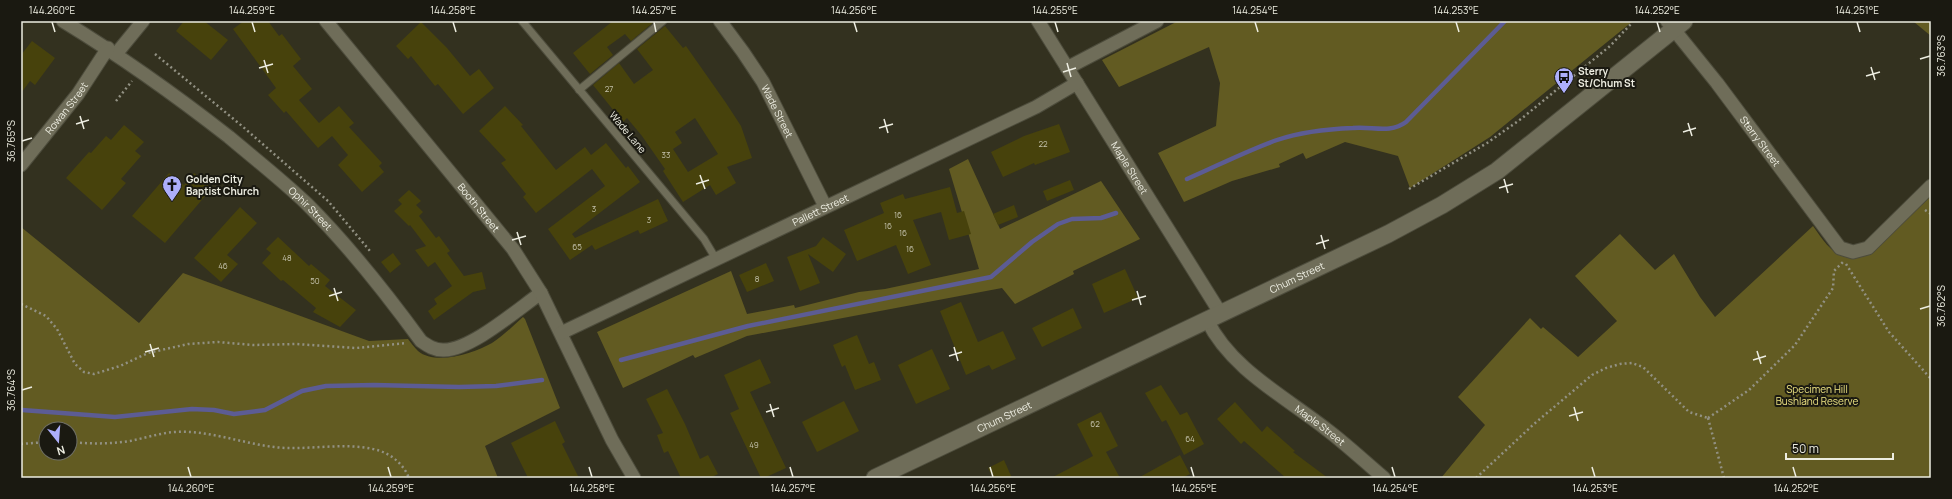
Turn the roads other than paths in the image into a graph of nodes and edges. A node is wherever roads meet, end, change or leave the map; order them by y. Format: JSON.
{"nodes":[{"id":1,"x":63,"y":21,"type":"edge"},
{"id":2,"x":143,"y":21,"type":"edge"},
{"id":3,"x":326,"y":21,"type":"edge"},
{"id":4,"x":522,"y":21,"type":"edge"},
{"id":5,"x":663,"y":21,"type":"edge"},
{"id":6,"x":720,"y":21,"type":"edge"},
{"id":7,"x":1038,"y":21,"type":"edge"},
{"id":8,"x":1157,"y":21,"type":"edge"},
{"id":9,"x":1675,"y":24,"type":"edge"},
{"id":10,"x":112,"y":51,"type":"junction"},
{"id":11,"x":1067,"y":68,"type":"junction"},
{"id":12,"x":1076,"y":83,"type":"junction"},
{"id":13,"x":579,"y":90,"type":"junction"},
{"id":14,"x":21,"y":165,"type":"edge"},
{"id":15,"x":1931,"y":186,"type":"edge"},
{"id":16,"x":825,"y":206,"type":"junction"},
{"id":17,"x":716,"y":259,"type":"junction"},
{"id":18,"x":541,"y":293,"type":"junction"},
{"id":19,"x":1214,"y":317,"type":"junction"},
{"id":20,"x":561,"y":333,"type":"junction"},
{"id":21,"x":881,"y":477,"type":"edge"},
{"id":22,"x":634,"y":478,"type":"edge"},
{"id":23,"x":1384,"y":478,"type":"edge"}],
"edges":[{"from":1,"to":10,"type":"street","name":"Ophir Street"},
{"from":2,"to":10,"type":"street","name":"Rowan Street"},
{"from":3,"to":18,"type":"street","name":"Booth Street"},
{"from":4,"to":13,"type":"lane","name":"Wade Lane"},
{"from":5,"to":13,"type":"lane"},
{"from":6,"to":16,"type":"street","name":"Wade Street"},
{"from":7,"to":11,"type":"street","name":"Maple Street"},
{"from":8,"to":11,"type":"street"},
{"from":9,"to":15,"type":"street","name":"Sterry Street"},
{"from":9,"to":19,"type":"street","name":"Chum Street"},
{"from":10,"to":14,"type":"street","name":"Rowan Street"},
{"from":10,"to":18,"type":"street","name":"Ophir Street"},
{"from":11,"to":12,"type":"street","name":"Maple Street"},
{"from":12,"to":16,"type":"street","name":"Pallett Street"},
{"from":12,"to":19,"type":"street","name":"Maple Street"},
{"from":13,"to":17,"type":"lane","name":"Wade Lane"},
{"from":16,"to":17,"type":"street","name":"Pallett Street"},
{"from":17,"to":20,"type":"street","name":"Pallett Street"},
{"from":18,"to":20,"type":"street","name":"Booth Street"},
{"from":19,"to":21,"type":"street","name":"Chum Street"},
{"from":19,"to":23,"type":"street","name":"Maple Street"},
{"from":20,"to":22,"type":"street","name":"Booth Street"}]}
